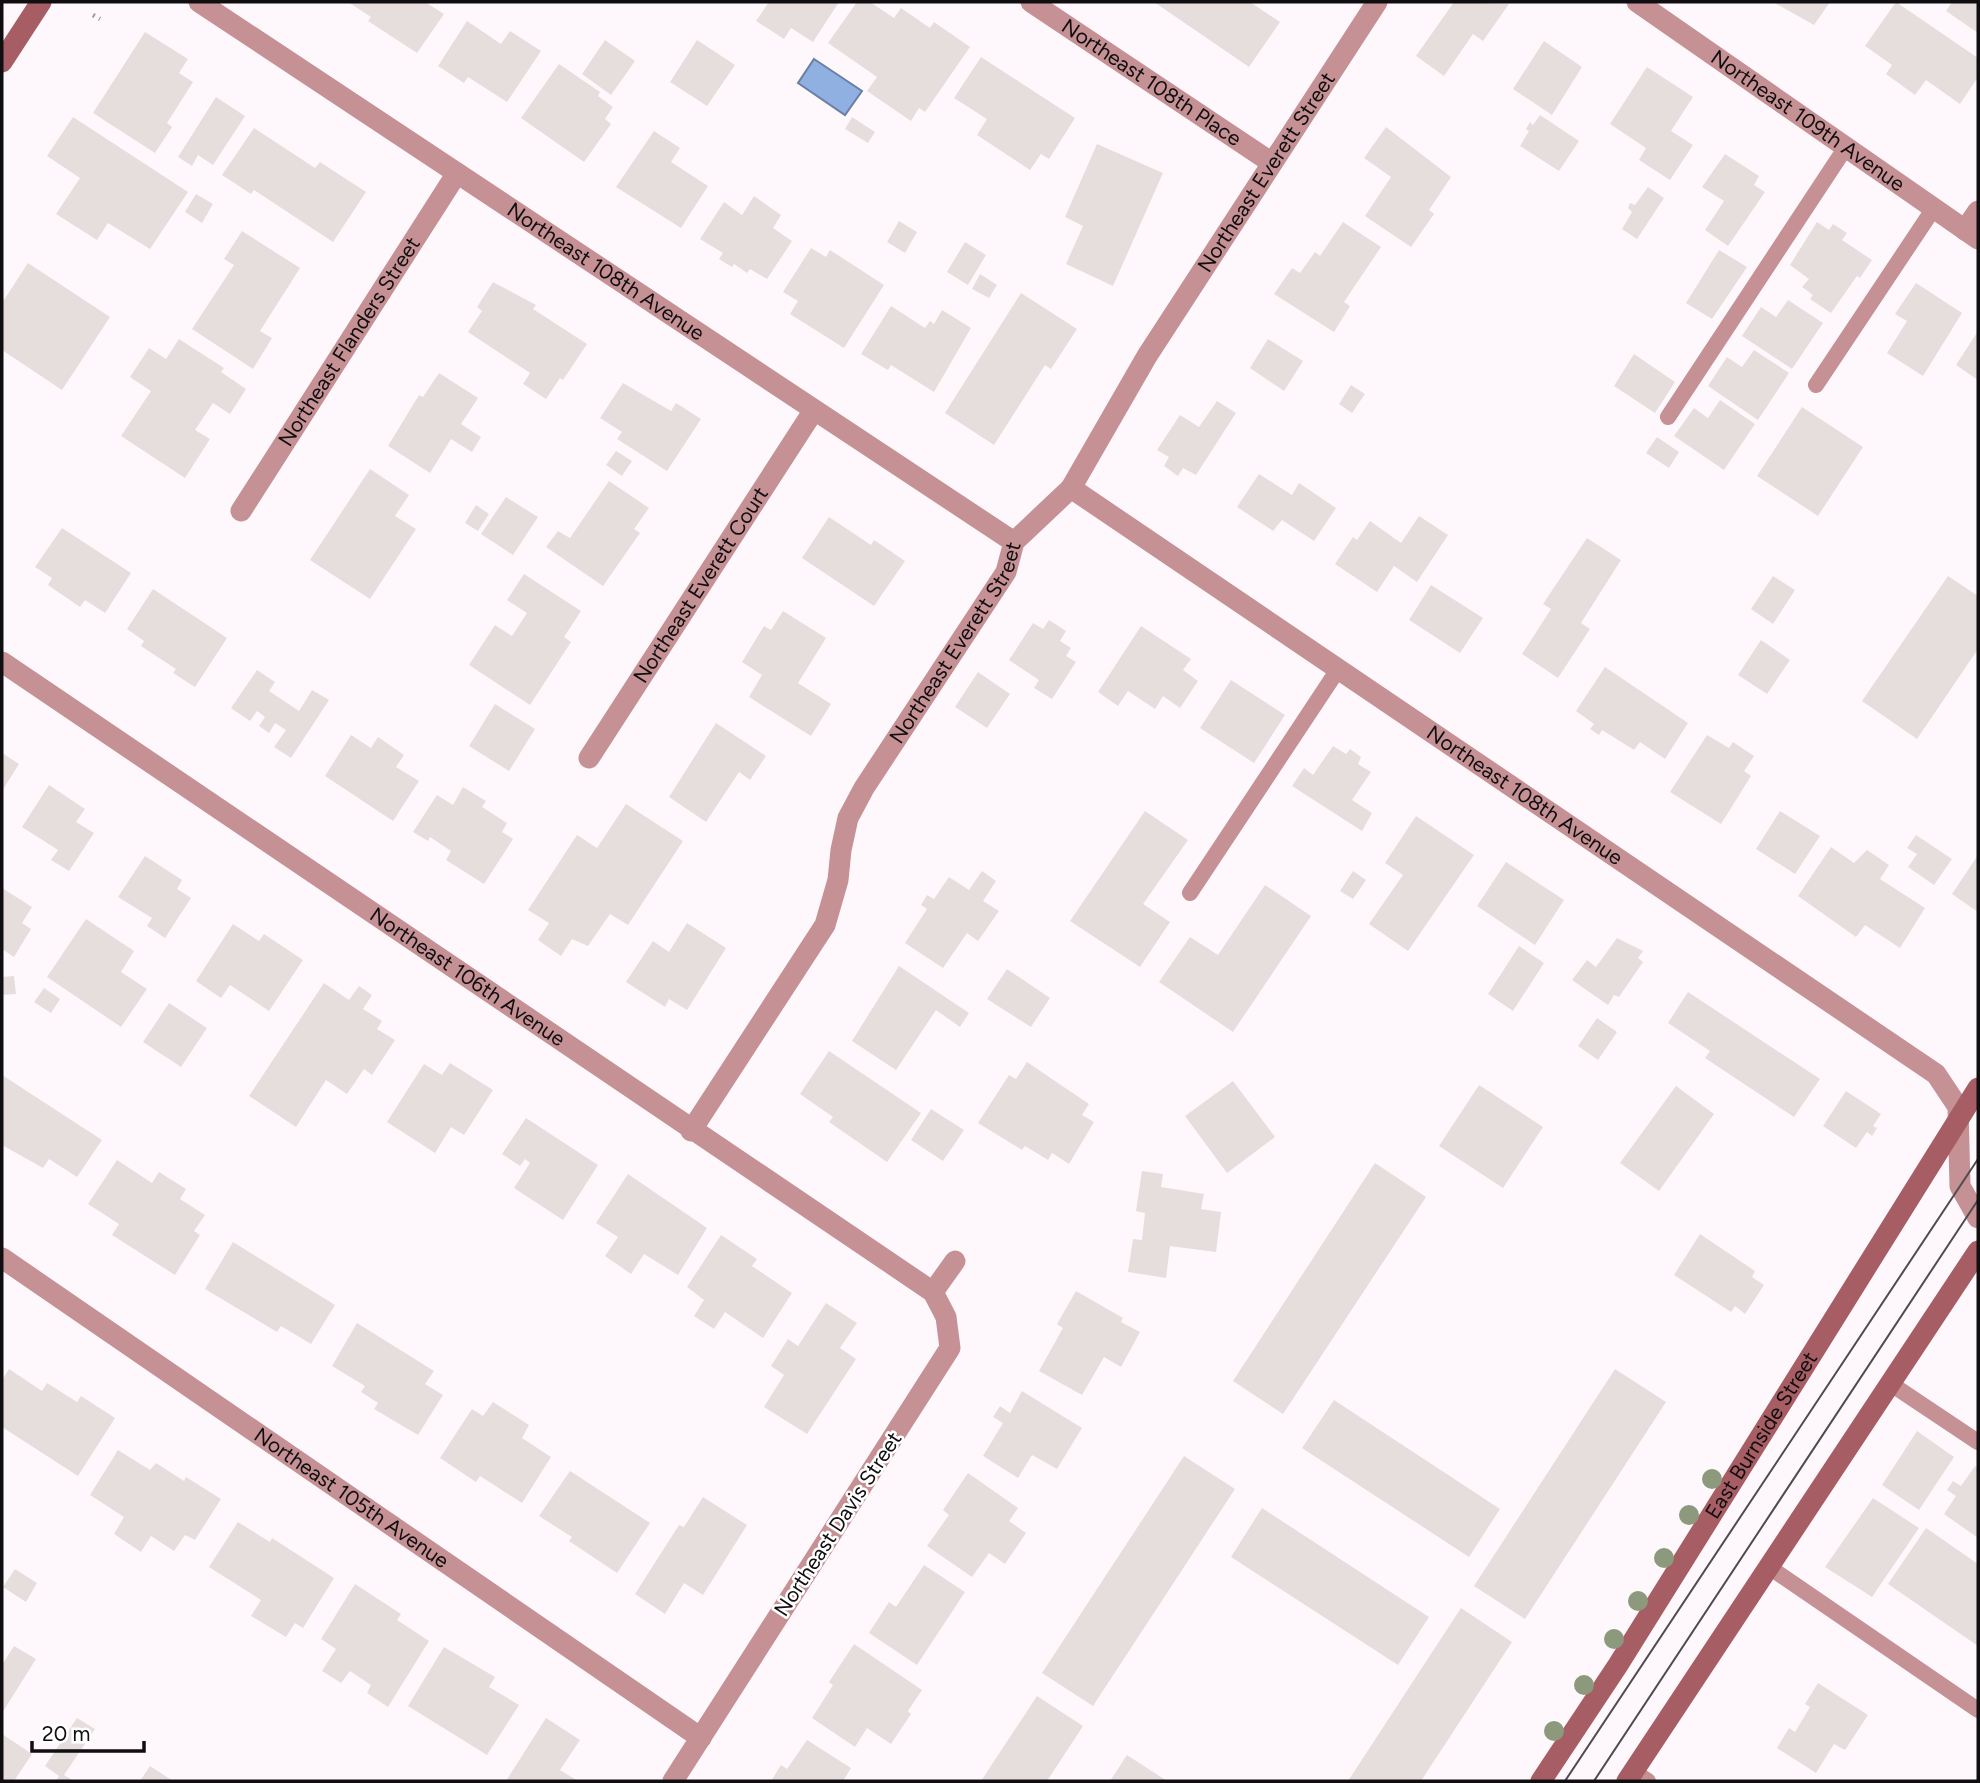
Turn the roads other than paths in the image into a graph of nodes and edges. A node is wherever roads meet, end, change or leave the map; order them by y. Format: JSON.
{"nodes":[{"id":1,"x":41,"y":2,"type":"edge"},
{"id":2,"x":199,"y":2,"type":"edge"},
{"id":3,"x":1031,"y":2,"type":"edge"},
{"id":4,"x":1377,"y":2,"type":"edge"},
{"id":5,"x":1637,"y":2,"type":"edge"},
{"id":6,"x":2,"y":62,"type":"edge"},
{"id":7,"x":1846,"y":147,"type":"junction"},
{"id":8,"x":1272,"y":163,"type":"junction"},
{"id":9,"x":457,"y":173,"type":"junction"},
{"id":10,"x":1934,"y":208,"type":"junction"},
{"id":11,"x":1978,"y":211,"type":"edge"},
{"id":12,"x":1972,"y":234,"type":"edge"},
{"id":13,"x":1816,"y":385,"type":"dead end"},
{"id":14,"x":814,"y":410,"type":"junction"},
{"id":15,"x":1668,"y":417,"type":"dead end"},
{"id":16,"x":1071,"y":488,"type":"junction"},
{"id":17,"x":241,"y":511,"type":"dead end"},
{"id":18,"x":1014,"y":542,"type":"junction"},
{"id":19,"x":2,"y":662,"type":"edge"},
{"id":20,"x":1339,"y":668,"type":"junction"},
{"id":21,"x":589,"y":758,"type":"dead end"},
{"id":22,"x":1189,"y":893,"type":"dead end"},
{"id":23,"x":1978,"y":1088,"type":"edge"},
{"id":24,"x":1958,"y":1119,"type":"junction"},
{"id":25,"x":691,"y":1131,"type":"junction"},
{"id":26,"x":1978,"y":1218,"type":"edge"},
{"id":27,"x":1978,"y":1251,"type":"edge"},
{"id":28,"x":2,"y":1258,"type":"edge"},
{"id":29,"x":955,"y":1261,"type":"dead end"},
{"id":30,"x":933,"y":1292,"type":"junction"},
{"id":31,"x":1891,"y":1384,"type":"junction"},
{"id":32,"x":1978,"y":1442,"type":"edge"},
{"id":33,"x":1769,"y":1567,"type":"junction"},
{"id":34,"x":1978,"y":1710,"type":"edge"},
{"id":35,"x":701,"y":1738,"type":"junction"},
{"id":36,"x":1636,"y":1778,"type":"edge"},
{"id":37,"x":673,"y":1781,"type":"edge"},
{"id":38,"x":1541,"y":1781,"type":"edge"}],
"edges":[{"from":1,"to":6,"type":"street"},
{"from":2,"to":9,"type":"street","name":"Northeast 108th Avenue"},
{"from":3,"to":8,"type":"street","name":"Northeast 108th Place"},
{"from":4,"to":8,"type":"street","name":"Northeast Everett Street"},
{"from":5,"to":7,"type":"street","name":"Northeast 109th Avenue"},
{"from":7,"to":10,"type":"street","name":"Northeast 109th Avenue"},
{"from":7,"to":15,"type":"lane"},
{"from":8,"to":16,"type":"street","name":"Northeast Everett Street"},
{"from":9,"to":14,"type":"street","name":"Northeast 108th Avenue"},
{"from":9,"to":17,"type":"street","name":"Northeast Flanders Street"},
{"from":10,"to":12,"type":"street","name":"Northeast 109th Avenue"},
{"from":10,"to":13,"type":"lane"},
{"from":11,"to":12,"type":"street"},
{"from":14,"to":18,"type":"street","name":"Northeast 108th Avenue"},
{"from":14,"to":21,"type":"street","name":"Northeast Everett Court"},
{"from":16,"to":18,"type":"street","name":"Northeast Everett Street"},
{"from":16,"to":20,"type":"street","name":"Northeast 108th Avenue"},
{"from":18,"to":25,"type":"street","name":"Northeast Everett Street"},
{"from":19,"to":25,"type":"street","name":"Northeast 106th Avenue"},
{"from":20,"to":22,"type":"lane"},
{"from":20,"to":24,"type":"street","name":"Northeast 108th Avenue"},
{"from":23,"to":24,"type":"street","name":"East Burnside Street"},
{"from":24,"to":26,"type":"street","name":"Northeast 108th Avenue"},
{"from":24,"to":38,"type":"street","name":"East Burnside Street"},
{"from":25,"to":30,"type":"street","name":"Northeast 106th Avenue"},
{"from":27,"to":31,"type":"street"},
{"from":28,"to":35,"type":"street","name":"Northeast 105th Avenue"},
{"from":29,"to":30,"type":"street"},
{"from":30,"to":35,"type":"street","name":"Northeast Davis Street"},
{"from":31,"to":32,"type":"lane"},
{"from":31,"to":33,"type":"street"},
{"from":33,"to":34,"type":"lane"},
{"from":33,"to":36,"type":"street"},
{"from":35,"to":37,"type":"street","name":"Northeast Davis Street"}]}
